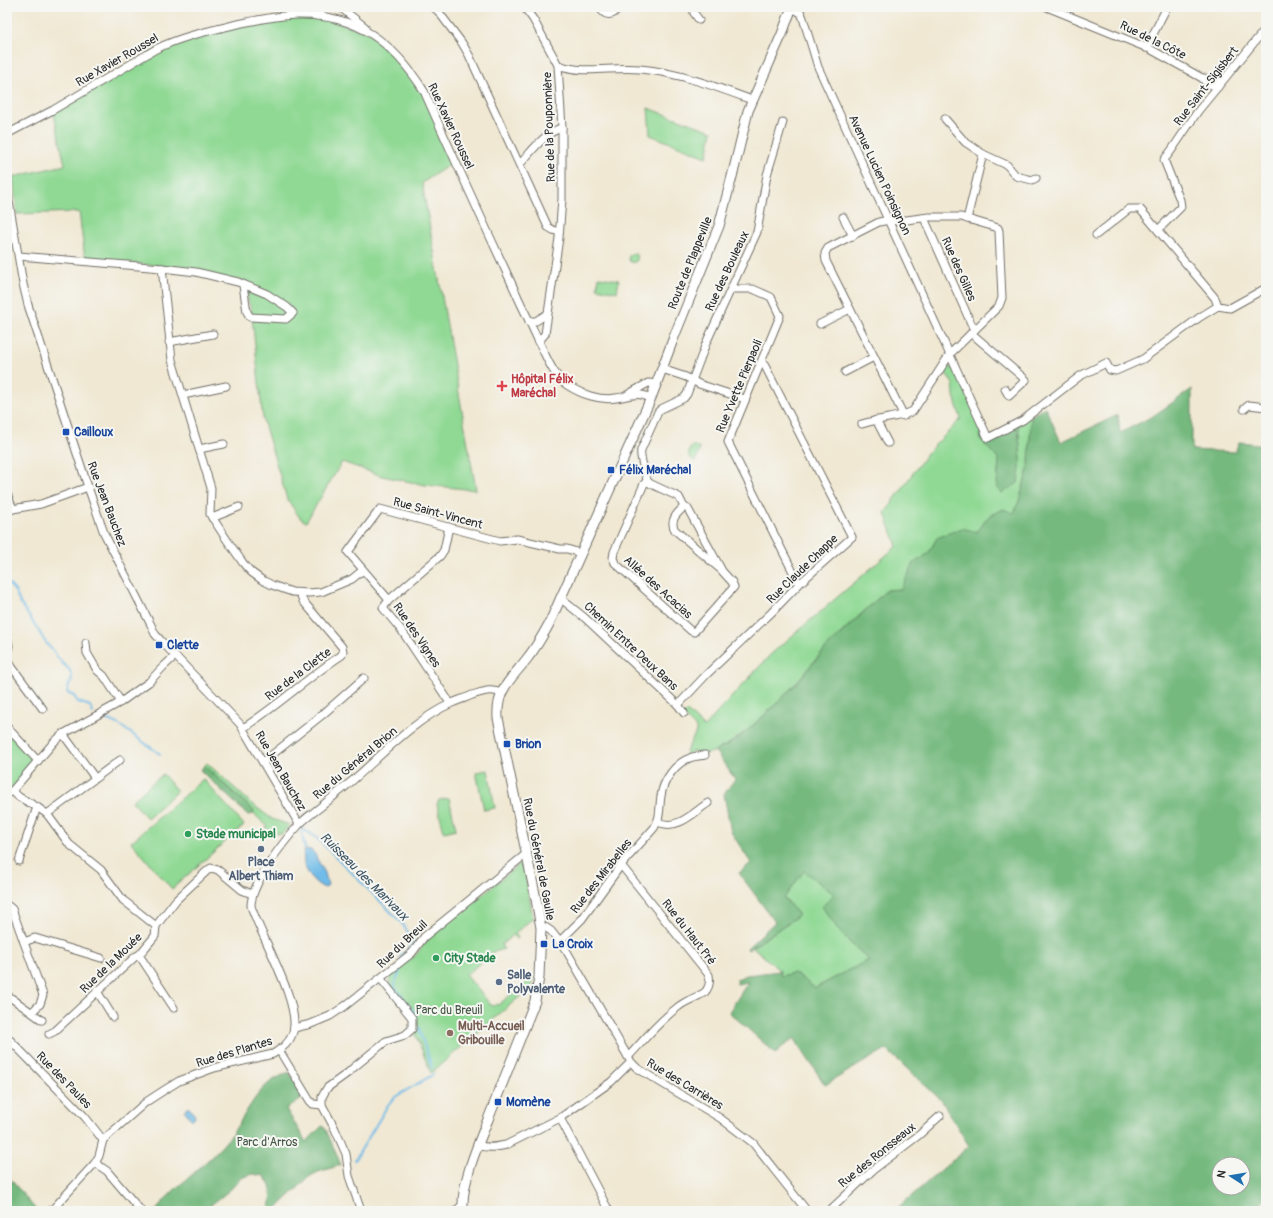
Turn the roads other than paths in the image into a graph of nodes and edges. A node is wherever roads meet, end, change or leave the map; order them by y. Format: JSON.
{"nodes":[{"id":1,"x":324,"y":7,"type":"edge"},
{"id":2,"x":340,"y":7,"type":"edge"},
{"id":3,"x":433,"y":7,"type":"edge"},
{"id":4,"x":524,"y":7,"type":"edge"},
{"id":5,"x":599,"y":7,"type":"edge"},
{"id":6,"x":619,"y":7,"type":"edge"},
{"id":7,"x":693,"y":7,"type":"edge"},
{"id":8,"x":792,"y":7,"type":"edge"},
{"id":9,"x":1047,"y":7,"type":"edge"},
{"id":10,"x":1167,"y":7,"type":"edge"},
{"id":11,"x":317,"y":16,"type":"junction"},
{"id":12,"x":699,"y":20,"type":"dead end"},
{"id":13,"x":1266,"y":28,"type":"edge"},
{"id":14,"x":370,"y":33,"type":"junction"},
{"id":15,"x":1146,"y":48,"type":"junction"},
{"id":16,"x":558,"y":65,"type":"junction"},
{"id":17,"x":1202,"y":78,"type":"junction"},
{"id":18,"x":1225,"y":78,"type":"junction"},
{"id":19,"x":1218,"y":87,"type":"junction"},
{"id":20,"x":752,"y":100,"type":"junction"},
{"id":21,"x":946,"y":119,"type":"dead end"},
{"id":22,"x":783,"y":122,"type":"dead end"},
{"id":23,"x":562,"y":128,"type":"junction"},
{"id":24,"x":7,"y":134,"type":"edge"},
{"id":25,"x":983,"y":154,"type":"junction"},
{"id":26,"x":520,"y":164,"type":"junction"},
{"id":27,"x":1036,"y":178,"type":"dead end"},
{"id":28,"x":7,"y":190,"type":"edge"},
{"id":29,"x":843,"y":217,"type":"dead end"},
{"id":30,"x":544,"y":218,"type":"junction"},
{"id":31,"x":924,"y":218,"type":"junction"},
{"id":32,"x":967,"y":219,"type":"junction"},
{"id":33,"x":560,"y":220,"type":"junction"},
{"id":34,"x":889,"y":220,"type":"junction"},
{"id":35,"x":1158,"y":230,"type":"junction"},
{"id":36,"x":559,"y":232,"type":"junction"},
{"id":37,"x":1096,"y":235,"type":"dead end"},
{"id":38,"x":853,"y":236,"type":"junction"},
{"id":39,"x":19,"y":256,"type":"junction"},
{"id":40,"x":162,"y":268,"type":"junction"},
{"id":41,"x":243,"y":285,"type":"junction"},
{"id":42,"x":731,"y":288,"type":"junction"},
{"id":43,"x":1266,"y":288,"type":"edge"},
{"id":44,"x":1218,"y":306,"type":"junction"},
{"id":45,"x":850,"y":309,"type":"junction"},
{"id":46,"x":547,"y":314,"type":"junction"},
{"id":47,"x":530,"y":321,"type":"junction"},
{"id":48,"x":820,"y":324,"type":"dead end"},
{"id":49,"x":973,"y":332,"type":"junction"},
{"id":50,"x":214,"y":334,"type":"dead end"},
{"id":51,"x":539,"y":341,"type":"junction"},
{"id":52,"x":169,"y":342,"type":"junction"},
{"id":53,"x":950,"y":354,"type":"junction"},
{"id":54,"x":874,"y":357,"type":"junction"},
{"id":55,"x":762,"y":362,"type":"junction"},
{"id":56,"x":662,"y":369,"type":"junction"},
{"id":57,"x":845,"y":372,"type":"dead end"},
{"id":58,"x":692,"y":380,"type":"junction"},
{"id":59,"x":657,"y":384,"type":"junction"},
{"id":60,"x":226,"y":386,"type":"dead end"},
{"id":61,"x":1005,"y":389,"type":"dead end"},
{"id":62,"x":183,"y":395,"type":"junction"},
{"id":63,"x":627,"y":395,"type":"junction"},
{"id":64,"x":652,"y":398,"type":"junction"},
{"id":65,"x":745,"y":399,"type":"junction"},
{"id":66,"x":1266,"y":407,"type":"edge"},
{"id":67,"x":1244,"y":408,"type":"dead end"},
{"id":68,"x":904,"y":416,"type":"junction"},
{"id":69,"x":876,"y":420,"type":"junction"},
{"id":70,"x":862,"y":424,"type":"dead end"},
{"id":71,"x":888,"y":443,"type":"dead end"},
{"id":72,"x":224,"y":444,"type":"dead end"},
{"id":73,"x":199,"y":449,"type":"junction"},
{"id":74,"x":647,"y":481,"type":"junction"},
{"id":75,"x":88,"y":487,"type":"junction"},
{"id":76,"x":7,"y":494,"type":"edge"},
{"id":77,"x":238,"y":507,"type":"dead end"},
{"id":78,"x":684,"y":507,"type":"junction"},
{"id":79,"x":10,"y":510,"type":"edge"},
{"id":80,"x":212,"y":518,"type":"junction"},
{"id":81,"x":595,"y":522,"type":"joint"},
{"id":82,"x":449,"y":527,"type":"junction"},
{"id":83,"x":580,"y":553,"type":"junction"},
{"id":84,"x":363,"y":570,"type":"junction"},
{"id":85,"x":722,"y":571,"type":"junction"},
{"id":86,"x":800,"y":584,"type":"junction"},
{"id":87,"x":300,"y":593,"type":"junction"},
{"id":88,"x":560,"y":598,"type":"junction"},
{"id":89,"x":389,"y":600,"type":"junction"},
{"id":90,"x":7,"y":635,"type":"edge"},
{"id":91,"x":86,"y":643,"type":"dead end"},
{"id":92,"x":7,"y":655,"type":"edge"},
{"id":93,"x":175,"y":656,"type":"junction"},
{"id":94,"x":364,"y":678,"type":"dead end"},
{"id":95,"x":502,"y":693,"type":"junction"},
{"id":96,"x":121,"y":702,"type":"junction"},
{"id":97,"x":450,"y":703,"type":"junction"},
{"id":98,"x":678,"y":705,"type":"junction"},
{"id":99,"x":43,"y":709,"type":"dead end"},
{"id":100,"x":684,"y":713,"type":"dead end"},
{"id":101,"x":7,"y":727,"type":"edge"},
{"id":102,"x":244,"y":728,"type":"junction"},
{"id":103,"x":63,"y":734,"type":"junction"},
{"id":104,"x":705,"y":755,"type":"dead end"},
{"id":105,"x":120,"y":760,"type":"dead end"},
{"id":106,"x":38,"y":761,"type":"junction"},
{"id":107,"x":264,"y":762,"type":"junction"},
{"id":108,"x":95,"y":778,"type":"junction"},
{"id":109,"x":10,"y":793,"type":"edge"},
{"id":110,"x":708,"y":803,"type":"dead end"},
{"id":111,"x":37,"y":807,"type":"junction"},
{"id":112,"x":47,"y":814,"type":"junction"},
{"id":113,"x":658,"y":822,"type":"junction"},
{"id":114,"x":299,"y":824,"type":"junction"},
{"id":115,"x":526,"y":854,"type":"junction"},
{"id":116,"x":19,"y":861,"type":"dead end"},
{"id":117,"x":621,"y":865,"type":"junction"},
{"id":118,"x":252,"y":894,"type":"junction"},
{"id":119,"x":7,"y":905,"type":"edge"},
{"id":120,"x":156,"y":926,"type":"junction"},
{"id":121,"x":540,"y":928,"type":"junction"},
{"id":122,"x":560,"y":941,"type":"junction"},
{"id":123,"x":24,"y":942,"type":"junction"},
{"id":124,"x":139,"y":955,"type":"junction"},
{"id":125,"x":101,"y":958,"type":"dead end"},
{"id":126,"x":381,"y":979,"type":"junction"},
{"id":127,"x":97,"y":992,"type":"junction"},
{"id":128,"x":7,"y":995,"type":"edge"},
{"id":129,"x":174,"y":1008,"type":"dead end"},
{"id":130,"x":32,"y":1012,"type":"junction"},
{"id":131,"x":113,"y":1017,"type":"dead end"},
{"id":132,"x":42,"y":1020,"type":"dead end"},
{"id":133,"x":294,"y":1028,"type":"junction"},
{"id":134,"x":49,"y":1034,"type":"dead end"},
{"id":135,"x":7,"y":1036,"type":"edge"},
{"id":136,"x":279,"y":1050,"type":"junction"},
{"id":137,"x":629,"y":1060,"type":"junction"},
{"id":138,"x":322,"y":1105,"type":"junction"},
{"id":139,"x":940,"y":1116,"type":"dead end"},
{"id":140,"x":560,"y":1118,"type":"junction"},
{"id":141,"x":103,"y":1140,"type":"junction"},
{"id":142,"x":478,"y":1145,"type":"junction"},
{"id":143,"x":95,"y":1163,"type":"junction"},
{"id":144,"x":462,"y":1209,"type":"edge"},
{"id":145,"x":51,"y":1211,"type":"edge"},
{"id":146,"x":141,"y":1211,"type":"edge"},
{"id":147,"x":361,"y":1211,"type":"edge"},
{"id":148,"x":609,"y":1211,"type":"edge"},
{"id":149,"x":807,"y":1211,"type":"edge"},
{"id":150,"x":829,"y":1211,"type":"edge"}],
"edges":[{"from":1,"to":11,"type":"street"},
{"from":2,"to":14,"type":"street"},
{"from":3,"to":26,"type":"street"},
{"from":4,"to":16,"type":"street"},
{"from":5,"to":6,"type":"street"},
{"from":7,"to":12,"type":"street"},
{"from":8,"to":20,"type":"street","name":"Route de Plappeville"},
{"from":8,"to":34,"type":"street","name":"Avenue Lucien Poinsignon"},
{"from":9,"to":15,"type":"street","name":"Rue de la Côte"},
{"from":10,"to":15,"type":"street"},
{"from":11,"to":14,"type":"street","name":"Rue Xavier Roussel"},
{"from":11,"to":24,"type":"street","name":"Rue Xavier Roussel"},
{"from":13,"to":18,"type":"street","name":"Rue Saint-Sigisbert"},
{"from":14,"to":47,"type":"street","name":"Rue Xavier Roussel"},
{"from":15,"to":17,"type":"street","name":"Rue de la Côte"},
{"from":16,"to":20,"type":"street","name":"Rue de la Pouponnière"},
{"from":16,"to":23,"type":"street","name":"Rue de la Pouponnière"},
{"from":17,"to":18,"type":"street","name":"Rue de la Côte"},
{"from":17,"to":19,"type":"street","name":"Rue de la Côte"},
{"from":18,"to":19,"type":"street","name":"Rue Saint-Sigisbert"},
{"from":19,"to":35,"type":"street","name":"Rue Saint-Sigisbert"},
{"from":20,"to":56,"type":"street","name":"Route de Plappeville"},
{"from":21,"to":25,"type":"street"},
{"from":22,"to":42,"type":"street","name":"Rue des Bouleaux"},
{"from":23,"to":26,"type":"street"},
{"from":23,"to":33,"type":"street","name":"Rue de la Pouponnière"},
{"from":25,"to":27,"type":"street"},
{"from":25,"to":32,"type":"street"},
{"from":26,"to":30,"type":"street"},
{"from":28,"to":39,"type":"street","name":"Rue Jean Bauchez"},
{"from":29,"to":38,"type":"street"},
{"from":30,"to":33,"type":"street"},
{"from":30,"to":36,"type":"street"},
{"from":31,"to":32,"type":"street"},
{"from":31,"to":34,"type":"street"},
{"from":31,"to":49,"type":"street","name":"Rue des Gilles"},
{"from":32,"to":49,"type":"street"},
{"from":33,"to":36,"type":"street","name":"Rue de la Pouponnière"},
{"from":34,"to":38,"type":"street"},
{"from":34,"to":53,"type":"street","name":"Avenue Lucien Poinsignon"},
{"from":35,"to":37,"type":"street"},
{"from":35,"to":44,"type":"street"},
{"from":36,"to":46,"type":"street","name":"Rue de la Pouponnière"},
{"from":38,"to":45,"type":"street"},
{"from":39,"to":40,"type":"street"},
{"from":39,"to":75,"type":"street","name":"Rue Jean Bauchez"},
{"from":40,"to":41,"type":"street"},
{"from":40,"to":52,"type":"street"},
{"from":41,"to":41,"type":"street"},
{"from":42,"to":55,"type":"street","name":"Rue Yvette Pierpaoli"},
{"from":42,"to":58,"type":"street","name":"Rue des Bouleaux"},
{"from":43,"to":44,"type":"street"},
{"from":44,"to":53,"type":"street","name":"Avenue Lucien Poinsignon"},
{"from":45,"to":48,"type":"street"},
{"from":45,"to":54,"type":"street"},
{"from":46,"to":47,"type":"street"},
{"from":46,"to":51,"type":"street","name":"Rue de la Pouponnière"},
{"from":47,"to":51,"type":"street","name":"Rue Xavier Roussel"},
{"from":49,"to":53,"type":"street"},
{"from":49,"to":61,"type":"street"},
{"from":50,"to":52,"type":"street"},
{"from":51,"to":63,"type":"street","name":"Rue Xavier Roussel"},
{"from":52,"to":62,"type":"street"},
{"from":53,"to":68,"type":"street"},
{"from":54,"to":57,"type":"street"},
{"from":54,"to":68,"type":"street"},
{"from":55,"to":65,"type":"street","name":"Rue Yvette Pierpaoli"},
{"from":55,"to":86,"type":"street","name":"Rue Claude Chappe"},
{"from":56,"to":58,"type":"street"},
{"from":56,"to":59,"type":"street","name":"Route de Plappeville"},
{"from":58,"to":65,"type":"street"},
{"from":58,"to":74,"type":"street"},
{"from":59,"to":63,"type":"street","name":"Rue Xavier Roussel"},
{"from":59,"to":64,"type":"street","name":"Route de Plappeville"},
{"from":60,"to":62,"type":"street"},
{"from":62,"to":73,"type":"street"},
{"from":63,"to":64,"type":"street","name":"Rue Xavier Roussel"},
{"from":64,"to":81,"type":"street","name":"Route de Plappeville"},
{"from":65,"to":86,"type":"street","name":"Rue Yvette Pierpaoli"},
{"from":66,"to":67,"type":"street"},
{"from":68,"to":69,"type":"street"},
{"from":69,"to":70,"type":"street"},
{"from":69,"to":71,"type":"street"},
{"from":72,"to":73,"type":"street"},
{"from":73,"to":80,"type":"street"},
{"from":74,"to":78,"type":"street","name":"Allée des Acacias"},
{"from":74,"to":85,"type":"street","name":"Allée des Acacias"},
{"from":75,"to":79,"type":"street"},
{"from":75,"to":93,"type":"street","name":"Rue Jean Bauchez"},
{"from":76,"to":79,"type":"street"},
{"from":77,"to":80,"type":"street"},
{"from":78,"to":85,"type":"street","name":"Allée des Acacias"},
{"from":78,"to":85,"type":"street","name":"Allée des Acacias"},
{"from":80,"to":87,"type":"street"},
{"from":81,"to":83,"type":"street","name":"Rue du Général de Gaulle"},
{"from":82,"to":83,"type":"street","name":"Rue Saint-Vincent"},
{"from":82,"to":84,"type":"street","name":"Rue Saint-Vincent"},
{"from":82,"to":89,"type":"street","name":"Rue des Vignes"},
{"from":83,"to":88,"type":"street","name":"Rue du Général de Gaulle"},
{"from":84,"to":87,"type":"street"},
{"from":84,"to":89,"type":"street","name":"Rue Saint-Vincent"},
{"from":86,"to":98,"type":"street","name":"Rue Claude Chappe"},
{"from":87,"to":102,"type":"street","name":"Rue de la Clette"},
{"from":88,"to":95,"type":"street","name":"Rue du Général de Gaulle"},
{"from":88,"to":98,"type":"street","name":"Chemin Entre Deux Bans"},
{"from":89,"to":97,"type":"street","name":"Rue des Vignes"},
{"from":90,"to":92,"type":"street"},
{"from":91,"to":96,"type":"street"},
{"from":92,"to":99,"type":"street"},
{"from":93,"to":96,"type":"street"},
{"from":93,"to":102,"type":"street","name":"Rue Jean Bauchez"},
{"from":94,"to":107,"type":"street"},
{"from":95,"to":97,"type":"street","name":"Rue du Général Brion"},
{"from":95,"to":115,"type":"street","name":"Rue du Général de Gaulle"},
{"from":96,"to":103,"type":"street"},
{"from":97,"to":114,"type":"street","name":"Rue du Général Brion"},
{"from":98,"to":100,"type":"street","name":"Chemin Entre Deux Bans"},
{"from":101,"to":106,"type":"street"},
{"from":102,"to":107,"type":"street","name":"Rue Jean Bauchez"},
{"from":103,"to":106,"type":"street"},
{"from":103,"to":108,"type":"street"},
{"from":104,"to":113,"type":"street"},
{"from":105,"to":108,"type":"street"},
{"from":106,"to":109,"type":"street"},
{"from":107,"to":114,"type":"street","name":"Rue Jean Bauchez"},
{"from":108,"to":112,"type":"street"},
{"from":109,"to":111,"type":"street"},
{"from":110,"to":113,"type":"street"},
{"from":111,"to":112,"type":"street"},
{"from":111,"to":116,"type":"street"},
{"from":112,"to":120,"type":"street"},
{"from":113,"to":117,"type":"street","name":"Rue des Mirabelles"},
{"from":114,"to":118,"type":"street","name":"Rue du Général Brion"},
{"from":115,"to":121,"type":"street","name":"Rue du Général de Gaulle"},
{"from":115,"to":126,"type":"street","name":"Rue du Breuil"},
{"from":117,"to":122,"type":"street","name":"Rue des Mirabelles"},
{"from":117,"to":137,"type":"street","name":"Rue du Haut Pré"},
{"from":118,"to":120,"type":"street","name":"Rue de la Mouée"},
{"from":118,"to":133,"type":"street"},
{"from":119,"to":123,"type":"street"},
{"from":120,"to":124,"type":"street","name":"Rue de la Mouée"},
{"from":121,"to":122,"type":"street","name":"Rue des Carrières"},
{"from":121,"to":142,"type":"street","name":"Rue du Général de Gaulle"},
{"from":122,"to":137,"type":"street","name":"Rue des Carrières"},
{"from":123,"to":125,"type":"street"},
{"from":123,"to":130,"type":"street"},
{"from":124,"to":127,"type":"street","name":"Rue de la Mouée"},
{"from":124,"to":129,"type":"street"},
{"from":126,"to":133,"type":"street"},
{"from":126,"to":138,"type":"street","name":"Rue du Breuil"},
{"from":127,"to":131,"type":"street"},
{"from":127,"to":134,"type":"street","name":"Rue de la Mouée"},
{"from":128,"to":130,"type":"street"},
{"from":130,"to":132,"type":"street"},
{"from":133,"to":136,"type":"street","name":"Rue des Plantes"},
{"from":135,"to":141,"type":"street","name":"Rue des Paules"},
{"from":136,"to":138,"type":"street"},
{"from":136,"to":141,"type":"street","name":"Rue des Plantes"},
{"from":137,"to":140,"type":"street","name":"Rue du Haut Pré"},
{"from":137,"to":149,"type":"street","name":"Rue des Carrières"},
{"from":138,"to":147,"type":"street"},
{"from":139,"to":150,"type":"street","name":"Rue des Ronsseaux"},
{"from":140,"to":142,"type":"street","name":"Rue du Haut Pré"},
{"from":140,"to":148,"type":"street"},
{"from":141,"to":143,"type":"street"},
{"from":142,"to":144,"type":"street","name":"Rue du Général de Gaulle"},
{"from":143,"to":145,"type":"street"},
{"from":143,"to":146,"type":"street"}]}
